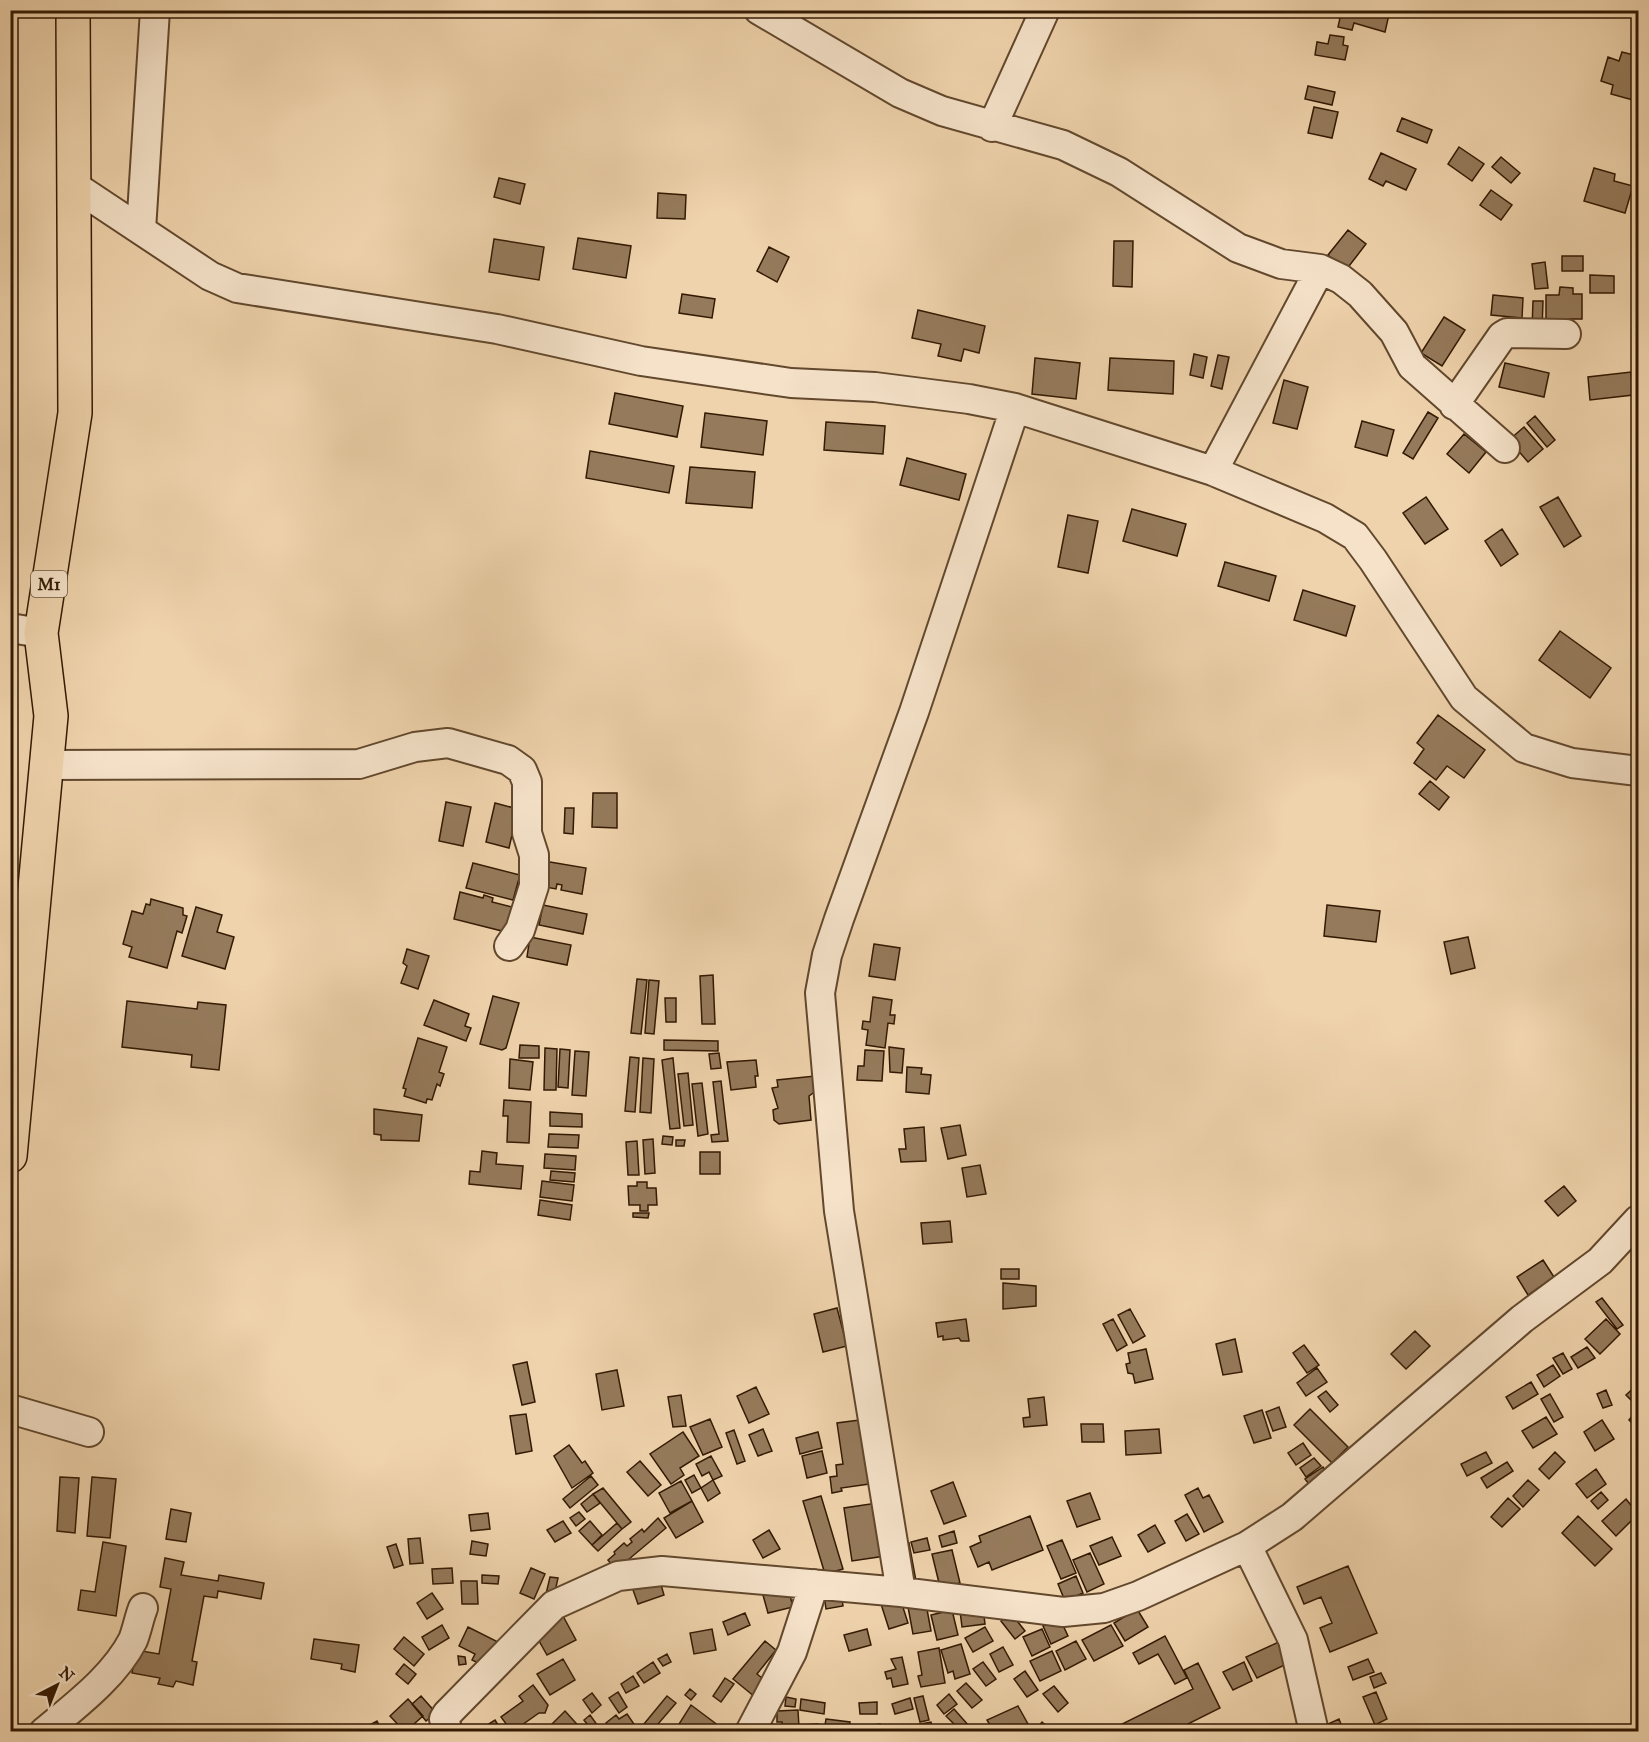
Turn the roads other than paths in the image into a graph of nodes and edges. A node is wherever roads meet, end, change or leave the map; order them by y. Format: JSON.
{"nodes":[{"id":1,"x":73,"y":10,"type":"edge"},
{"id":2,"x":154,"y":10,"type":"edge"},
{"id":3,"x":759,"y":10,"type":"edge"},
{"id":4,"x":1045,"y":10,"type":"edge"},
{"id":5,"x":992,"y":127,"type":"junction"},
{"id":6,"x":73,"y":185,"type":"junction"},
{"id":7,"x":141,"y":230,"type":"junction"},
{"id":8,"x":1320,"y":269,"type":"junction"},
{"id":9,"x":1566,"y":334,"type":"dead end"},
{"id":10,"x":1455,"y":405,"type":"junction"},
{"id":11,"x":1015,"y":408,"type":"junction"},
{"id":12,"x":1505,"y":448,"type":"dead end"},
{"id":13,"x":1213,"y":471,"type":"junction"},
{"id":14,"x":26,"y":630,"type":"edge"},
{"id":15,"x":46,"y":765,"type":"junction"},
{"id":16,"x":1638,"y":771,"type":"edge"},
{"id":17,"x":509,"y":946,"type":"dead end"},
{"id":18,"x":10,"y":1156,"type":"edge"},
{"id":19,"x":1638,"y":1220,"type":"edge"},
{"id":20,"x":10,"y":1409,"type":"edge"},
{"id":21,"x":89,"y":1432,"type":"dead end"},
{"id":22,"x":1248,"y":1546,"type":"junction"},
{"id":23,"x":814,"y":1584,"type":"junction"},
{"id":24,"x":901,"y":1592,"type":"junction"},
{"id":25,"x":143,"y":1608,"type":"dead end"},
{"id":26,"x":44,"y":1731,"type":"edge"},
{"id":27,"x":448,"y":1731,"type":"edge"},
{"id":28,"x":750,"y":1731,"type":"edge"},
{"id":29,"x":1314,"y":1731,"type":"edge"}],
"edges":[{"from":1,"to":6,"type":"highway","number":"M1"},
{"from":2,"to":7,"type":"street"},
{"from":3,"to":5,"type":"street"},
{"from":4,"to":5,"type":"street"},
{"from":5,"to":8,"type":"street"},
{"from":6,"to":7,"type":"street"},
{"from":6,"to":14,"type":"highway","number":"M1"},
{"from":7,"to":11,"type":"street"},
{"from":8,"to":10,"type":"street"},
{"from":8,"to":13,"type":"street"},
{"from":9,"to":10,"type":"street"},
{"from":10,"to":12,"type":"street"},
{"from":11,"to":13,"type":"street"},
{"from":11,"to":24,"type":"street"},
{"from":13,"to":16,"type":"street"},
{"from":14,"to":15,"type":"highway","number":"M1"},
{"from":15,"to":17,"type":"street"},
{"from":15,"to":18,"type":"highway","number":"M1"},
{"from":19,"to":22,"type":"street"},
{"from":20,"to":21,"type":"street"},
{"from":22,"to":24,"type":"street"},
{"from":22,"to":29,"type":"street"},
{"from":23,"to":24,"type":"street"},
{"from":23,"to":27,"type":"street"},
{"from":23,"to":28,"type":"street"},
{"from":25,"to":26,"type":"street"}]}
